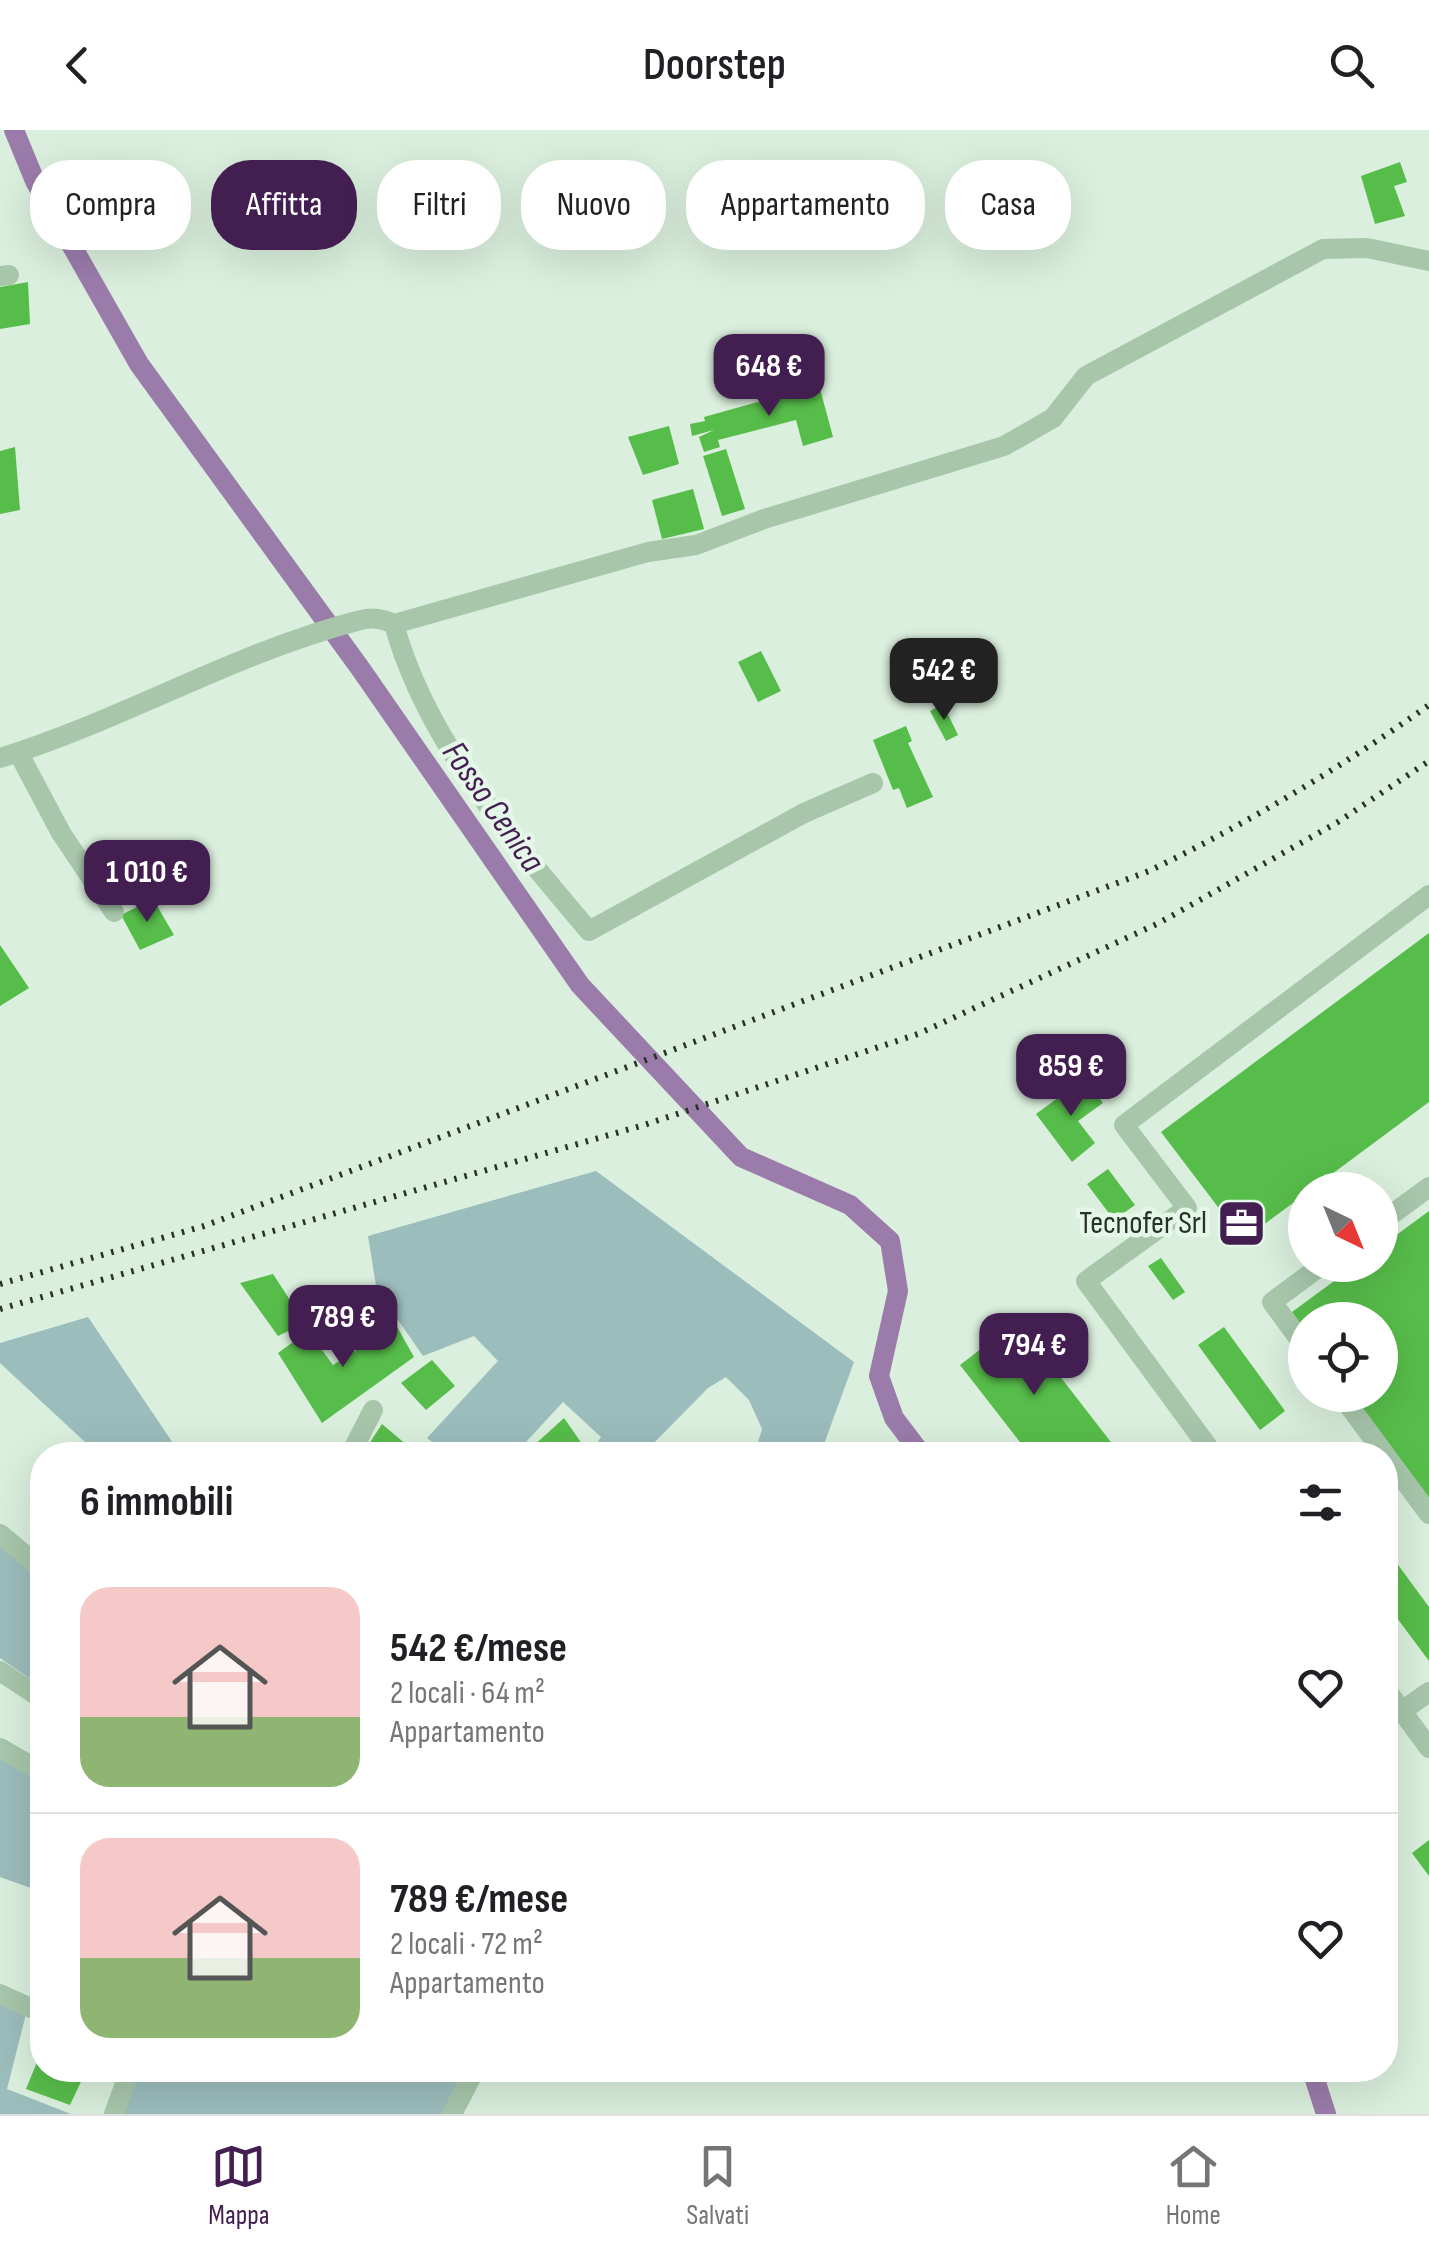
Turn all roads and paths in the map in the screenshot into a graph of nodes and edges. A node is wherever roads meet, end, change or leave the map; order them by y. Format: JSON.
{"nodes":[{"id":1,"x":1429,"y":260,"type":"edge"},
{"id":2,"x":394,"y":624,"type":"junction"},
{"id":3,"x":9,"y":756,"type":"edge"},
{"id":4,"x":873,"y":783,"type":"dead end"},
{"id":5,"x":1429,"y":895,"type":"edge"},
{"id":6,"x":114,"y":912,"type":"dead end"},
{"id":7,"x":1429,"y":1187,"type":"edge"},
{"id":8,"x":1398,"y":1210,"type":"edge"},
{"id":9,"x":1299,"y":1282,"type":"edge"},
{"id":10,"x":1288,"y":1324,"type":"edge"},
{"id":11,"x":373,"y":1410,"type":"dead end"},
{"id":12,"x":1354,"y":1412,"type":"edge"},
{"id":13,"x":357,"y":1442,"type":"edge"},
{"id":14,"x":1204,"y":1442,"type":"edge"},
{"id":15,"x":1376,"y":1442,"type":"edge"},
{"id":16,"x":1398,"y":1472,"type":"edge"},
{"id":17,"x":1429,"y":1514,"type":"edge"},
{"id":18,"x":0,"y":1534,"type":"edge"},
{"id":19,"x":30,"y":1559,"type":"edge"},
{"id":20,"x":0,"y":1672,"type":"edge"},
{"id":21,"x":30,"y":1692,"type":"edge"},
{"id":22,"x":1429,"y":1692,"type":"edge"},
{"id":23,"x":1398,"y":1706,"type":"edge"},
{"id":24,"x":1402,"y":1711,"type":"junction"},
{"id":25,"x":0,"y":1748,"type":"edge"},
{"id":26,"x":1429,"y":1748,"type":"edge"},
{"id":27,"x":30,"y":1765,"type":"edge"},
{"id":28,"x":0,"y":1994,"type":"edge"},
{"id":29,"x":30,"y":2008,"type":"edge"},
{"id":30,"x":126,"y":2082,"type":"edge"},
{"id":31,"x":469,"y":2082,"type":"edge"},
{"id":32,"x":114,"y":2114,"type":"edge"},
{"id":33,"x":452,"y":2114,"type":"edge"}],
"edges":[{"from":1,"to":2,"type":"street"},
{"from":2,"to":3,"type":"street"},
{"from":2,"to":4,"type":"street"},
{"from":3,"to":6,"type":"street"},
{"from":5,"to":14,"type":"street"},
{"from":7,"to":8,"type":"street"},
{"from":9,"to":10,"type":"street"},
{"from":11,"to":13,"type":"street"},
{"from":12,"to":15,"type":"street"},
{"from":16,"to":17,"type":"street"},
{"from":18,"to":19,"type":"street"},
{"from":20,"to":21,"type":"street"},
{"from":22,"to":24,"type":"street"},
{"from":23,"to":24,"type":"street"},
{"from":24,"to":26,"type":"street"},
{"from":25,"to":27,"type":"street"},
{"from":28,"to":29,"type":"street"},
{"from":30,"to":32,"type":"street"},
{"from":31,"to":33,"type":"street"}]}
